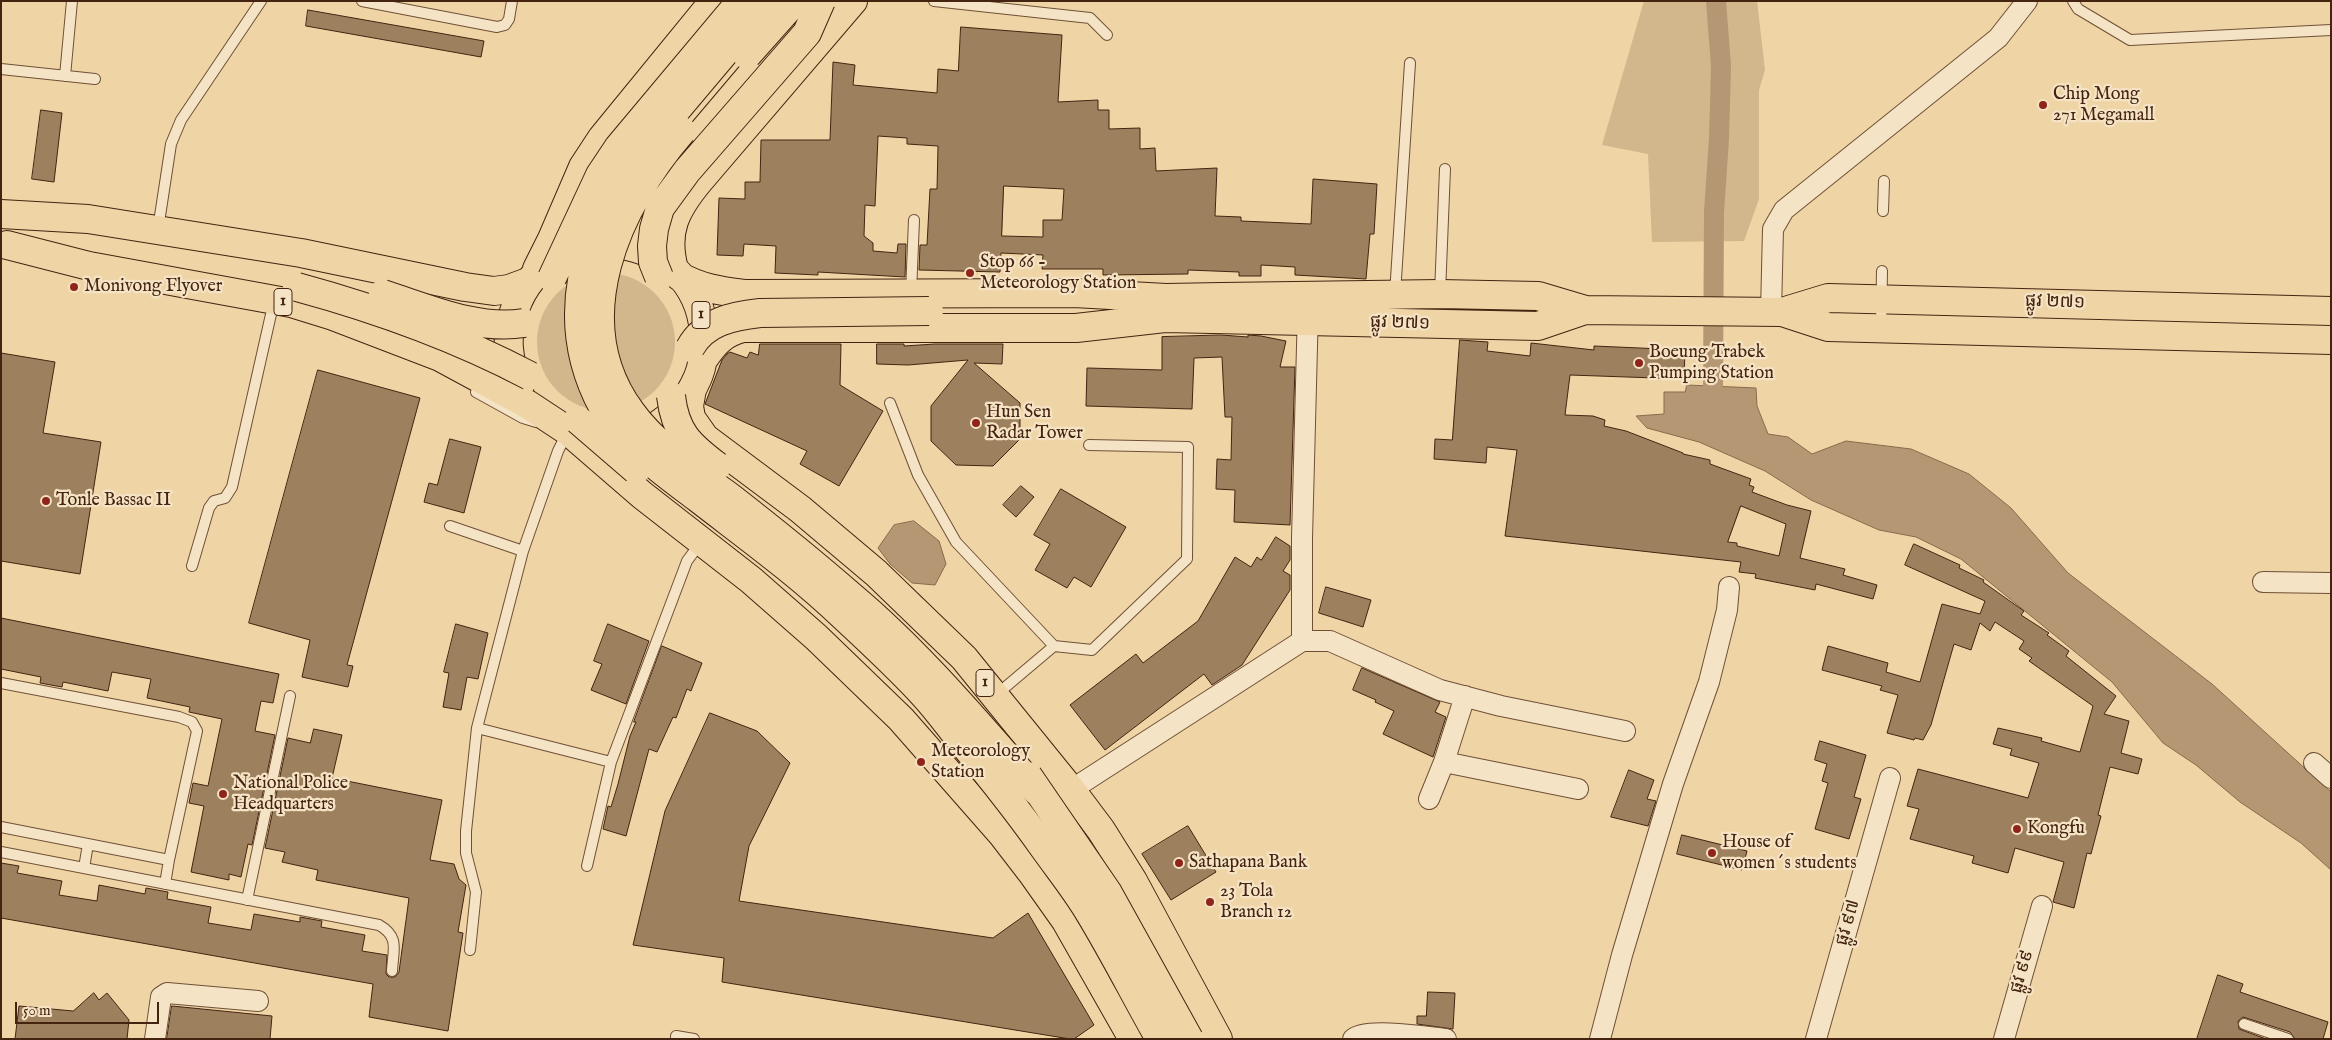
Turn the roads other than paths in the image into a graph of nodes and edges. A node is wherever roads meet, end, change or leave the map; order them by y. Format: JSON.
{"nodes":[{"id":1,"x":72,"y":1,"type":"edge"},
{"id":2,"x":261,"y":1,"type":"edge"},
{"id":3,"x":362,"y":1,"type":"edge"},
{"id":4,"x":512,"y":1,"type":"edge"},
{"id":5,"x":714,"y":1,"type":"edge"},
{"id":6,"x":741,"y":1,"type":"edge"},
{"id":7,"x":768,"y":1,"type":"edge"},
{"id":8,"x":795,"y":1,"type":"edge"},
{"id":9,"x":820,"y":1,"type":"edge"},
{"id":10,"x":853,"y":1,"type":"edge"},
{"id":11,"x":934,"y":1,"type":"edge"},
{"id":12,"x":2027,"y":1,"type":"edge"},
{"id":13,"x":2073,"y":1,"type":"edge"},
{"id":14,"x":2331,"y":30,"type":"edge"},
{"id":15,"x":1107,"y":35,"type":"dead end"},
{"id":16,"x":1410,"y":63,"type":"dead end"},
{"id":17,"x":1,"y":69,"type":"edge"},
{"id":18,"x":65,"y":76,"type":"junction"},
{"id":19,"x":95,"y":79,"type":"dead end"},
{"id":20,"x":1445,"y":169,"type":"dead end"},
{"id":21,"x":1884,"y":181,"type":"dead end"},
{"id":22,"x":1883,"y":212,"type":"dead end"},
{"id":23,"x":6,"y":215,"type":"edge"},
{"id":24,"x":914,"y":220,"type":"dead end"},
{"id":25,"x":158,"y":230,"type":"junction"},
{"id":26,"x":4,"y":245,"type":"edge"},
{"id":27,"x":642,"y":250,"type":"junction"},
{"id":28,"x":1882,"y":270,"type":"dead end"},
{"id":29,"x":671,"y":274,"type":"junction"},
{"id":30,"x":538,"y":278,"type":"junction"},
{"id":31,"x":290,"y":287,"type":"junction"},
{"id":32,"x":1440,"y":294,"type":"junction"},
{"id":33,"x":1395,"y":295,"type":"junction"},
{"id":34,"x":1881,"y":299,"type":"junction"},
{"id":35,"x":920,"y":303,"type":"junction"},
{"id":36,"x":1218,"y":308,"type":"junction"},
{"id":37,"x":1308,"y":309,"type":"junction"},
{"id":38,"x":1585,"y":310,"type":"junction"},
{"id":39,"x":2331,"y":311,"type":"edge"},
{"id":40,"x":1771,"y":312,"type":"junction"},
{"id":41,"x":1148,"y":320,"type":"junction"},
{"id":42,"x":524,"y":323,"type":"junction"},
{"id":43,"x":1880,"y":329,"type":"junction"},
{"id":44,"x":2331,"y":340,"type":"edge"},
{"id":45,"x":696,"y":354,"type":"junction"},
{"id":46,"x":440,"y":357,"type":"junction"},
{"id":47,"x":530,"y":376,"type":"junction"},
{"id":48,"x":681,"y":392,"type":"junction"},
{"id":49,"x":890,"y":403,"type":"dead end"},
{"id":50,"x":540,"y":412,"type":"junction"},
{"id":51,"x":573,"y":426,"type":"junction"},
{"id":52,"x":1089,"y":445,"type":"dead end"},
{"id":53,"x":450,"y":526,"type":"dead end"},
{"id":54,"x":701,"y":541,"type":"junction"},
{"id":55,"x":522,"y":551,"type":"junction"},
{"id":56,"x":192,"y":566,"type":"dead end"},
{"id":57,"x":2263,"y":582,"type":"dead end"},
{"id":58,"x":2331,"y":583,"type":"edge"},
{"id":59,"x":1729,"y":587,"type":"dead end"},
{"id":60,"x":1302,"y":641,"type":"junction"},
{"id":61,"x":1054,"y":646,"type":"junction"},
{"id":62,"x":1,"y":684,"type":"edge"},
{"id":63,"x":290,"y":696,"type":"dead end"},
{"id":64,"x":995,"y":696,"type":"junction"},
{"id":65,"x":1465,"y":696,"type":"junction"},
{"id":66,"x":477,"y":728,"type":"junction"},
{"id":67,"x":1625,"y":731,"type":"dead end"},
{"id":68,"x":930,"y":751,"type":"junction"},
{"id":69,"x":611,"y":762,"type":"junction"},
{"id":70,"x":1444,"y":762,"type":"junction"},
{"id":71,"x":2314,"y":763,"type":"dead end"},
{"id":72,"x":1890,"y":778,"type":"dead end"},
{"id":73,"x":2331,"y":778,"type":"edge"},
{"id":74,"x":1578,"y":789,"type":"dead end"},
{"id":75,"x":1037,"y":791,"type":"junction"},
{"id":76,"x":1073,"y":793,"type":"junction"},
{"id":77,"x":1429,"y":799,"type":"dead end"},
{"id":78,"x":1014,"y":806,"type":"junction"},
{"id":79,"x":1,"y":827,"type":"edge"},
{"id":80,"x":88,"y":844,"type":"junction"},
{"id":81,"x":1009,"y":844,"type":"junction"},
{"id":82,"x":1,"y":852,"type":"edge"},
{"id":83,"x":169,"y":860,"type":"junction"},
{"id":84,"x":587,"y":866,"type":"dead end"},
{"id":85,"x":84,"y":868,"type":"junction"},
{"id":86,"x":165,"y":884,"type":"junction"},
{"id":87,"x":247,"y":900,"type":"junction"},
{"id":88,"x":2042,"y":906,"type":"dead end"},
{"id":89,"x":470,"y":950,"type":"dead end"},
{"id":90,"x":392,"y":971,"type":"dead end"},
{"id":91,"x":258,"y":1001,"type":"dead end"},
{"id":92,"x":2244,"y":1024,"type":"dead end"},
{"id":93,"x":155,"y":1039,"type":"edge"},
{"id":94,"x":676,"y":1039,"type":"edge"},
{"id":95,"x":694,"y":1039,"type":"edge"},
{"id":96,"x":1133,"y":1039,"type":"edge"},
{"id":97,"x":1160,"y":1039,"type":"edge"},
{"id":98,"x":1189,"y":1039,"type":"edge"},
{"id":99,"x":1218,"y":1039,"type":"edge"},
{"id":100,"x":1353,"y":1039,"type":"edge"},
{"id":101,"x":1446,"y":1039,"type":"edge"},
{"id":102,"x":1600,"y":1039,"type":"edge"},
{"id":103,"x":1816,"y":1039,"type":"edge"},
{"id":104,"x":2004,"y":1039,"type":"edge"},
{"id":105,"x":2288,"y":1039,"type":"edge"}],
"edges":[{"from":1,"to":18,"type":"lane"},
{"from":2,"to":25,"type":"lane"},
{"from":3,"to":4,"type":"lane"},
{"from":5,"to":30,"type":"main road"},
{"from":6,"to":30,"type":"main road","bridge":true},
{"from":7,"to":78,"type":"main road","bridge":true},
{"from":8,"to":75,"type":"main road","bridge":true},
{"from":9,"to":27,"type":"main road"},
{"from":9,"to":29,"type":"main road","bridge":true},
{"from":10,"to":29,"type":"main road"},
{"from":11,"to":15,"type":"lane"},
{"from":12,"to":40,"type":"street"},
{"from":13,"to":14,"type":"lane"},
{"from":16,"to":33,"type":"lane"},
{"from":17,"to":18,"type":"lane"},
{"from":18,"to":19,"type":"lane"},
{"from":20,"to":32,"type":"lane"},
{"from":21,"to":22,"type":"lane"},
{"from":23,"to":25,"type":"main road"},
{"from":23,"to":31,"type":"main road"},
{"from":24,"to":35,"type":"lane"},
{"from":25,"to":30,"type":"main road"},
{"from":26,"to":31,"type":"main road"},
{"from":27,"to":29,"type":"main road"},
{"from":27,"to":30,"type":"main road"},
{"from":28,"to":34,"type":"lane"},
{"from":29,"to":30,"type":"main road","bridge":true},
{"from":29,"to":35,"type":"main road"},
{"from":29,"to":45,"type":"main road"},
{"from":30,"to":42,"type":"main road"},
{"from":30,"to":50,"type":"main road"},
{"from":31,"to":42,"type":"main road","bridge":true},
{"from":31,"to":46,"type":"main road","number":"1"},
{"from":31,"to":47,"type":"main road","bridge":true},
{"from":31,"to":56,"type":"lane"},
{"from":32,"to":33,"type":"main road","name":"ផ្លូវ ២៧១"},
{"from":32,"to":38,"type":"main road","name":"ផ្លូវ ២៧១"},
{"from":33,"to":37,"type":"main road","name":"ផ្លូវ ២៧១"},
{"from":34,"to":39,"type":"main road","name":"ផ្លូវ ២៧១"},
{"from":34,"to":40,"type":"main road","name":"ផ្លូវ ២៧១"},
{"from":34,"to":43,"type":"lane"},
{"from":35,"to":36,"type":"main road"},
{"from":35,"to":41,"type":"main road"},
{"from":35,"to":45,"type":"main road","bridge":true},
{"from":36,"to":37,"type":"main road","name":"ផ្លូវ ២៧១"},
{"from":36,"to":41,"type":"main road"},
{"from":37,"to":38,"type":"main road","name":"ផ្លូវ ២៧១"},
{"from":37,"to":60,"type":"street"},
{"from":38,"to":40,"type":"main road","name":"ផ្លូវ ២៧១"},
{"from":40,"to":43,"type":"main road","name":"ផ្លូវ ២៧១"},
{"from":41,"to":45,"type":"main road"},
{"from":42,"to":47,"type":"main road"},
{"from":43,"to":44,"type":"main road","name":"ផ្លូវ ២៧១"},
{"from":45,"to":48,"type":"main road"},
{"from":46,"to":50,"type":"main road","number":"1"},
{"from":46,"to":51,"type":"lane"},
{"from":47,"to":51,"type":"main road"},
{"from":48,"to":51,"type":"main road","bridge":true},
{"from":48,"to":64,"type":"main road","number":"1"},
{"from":48,"to":75,"type":"main road","bridge":true},
{"from":49,"to":61,"type":"lane"},
{"from":50,"to":51,"type":"main road","number":"1"},
{"from":51,"to":54,"type":"main road","number":"1"},
{"from":51,"to":55,"type":"lane"},
{"from":51,"to":78,"type":"main road","bridge":true},
{"from":52,"to":61,"type":"lane"},
{"from":53,"to":55,"type":"lane"},
{"from":54,"to":68,"type":"main road","number":"1"},
{"from":54,"to":69,"type":"lane"},
{"from":55,"to":66,"type":"lane"},
{"from":57,"to":58,"type":"street"},
{"from":59,"to":102,"type":"street"},
{"from":60,"to":65,"type":"street"},
{"from":60,"to":76,"type":"street"},
{"from":61,"to":64,"type":"lane"},
{"from":62,"to":83,"type":"lane"},
{"from":63,"to":87,"type":"lane"},
{"from":64,"to":68,"type":"main road"},
{"from":64,"to":76,"type":"main road","number":"1"},
{"from":65,"to":67,"type":"street"},
{"from":65,"to":70,"type":"street"},
{"from":66,"to":69,"type":"lane"},
{"from":66,"to":89,"type":"lane"},
{"from":68,"to":81,"type":"main road","number":"1"},
{"from":69,"to":84,"type":"lane"},
{"from":70,"to":74,"type":"street"},
{"from":70,"to":77,"type":"street"},
{"from":71,"to":73,"type":"street"},
{"from":72,"to":103,"type":"street","name":"ផ្លូវ ៩៧"},
{"from":75,"to":98,"type":"main road","bridge":true},
{"from":76,"to":81,"type":"main road"},
{"from":76,"to":99,"type":"main road","number":"1"},
{"from":78,"to":97,"type":"main road","bridge":true},
{"from":79,"to":80,"type":"lane"},
{"from":80,"to":83,"type":"lane"},
{"from":80,"to":85,"type":"lane"},
{"from":81,"to":96,"type":"main road","number":"1"},
{"from":82,"to":85,"type":"lane"},
{"from":83,"to":86,"type":"lane"},
{"from":85,"to":86,"type":"lane"},
{"from":86,"to":87,"type":"lane"},
{"from":87,"to":90,"type":"lane"},
{"from":88,"to":104,"type":"street","name":"ផ្លូវ ៩៩"},
{"from":91,"to":93,"type":"street"},
{"from":92,"to":105,"type":"lane"},
{"from":94,"to":95,"type":"lane"},
{"from":100,"to":101,"type":"street"}]}
